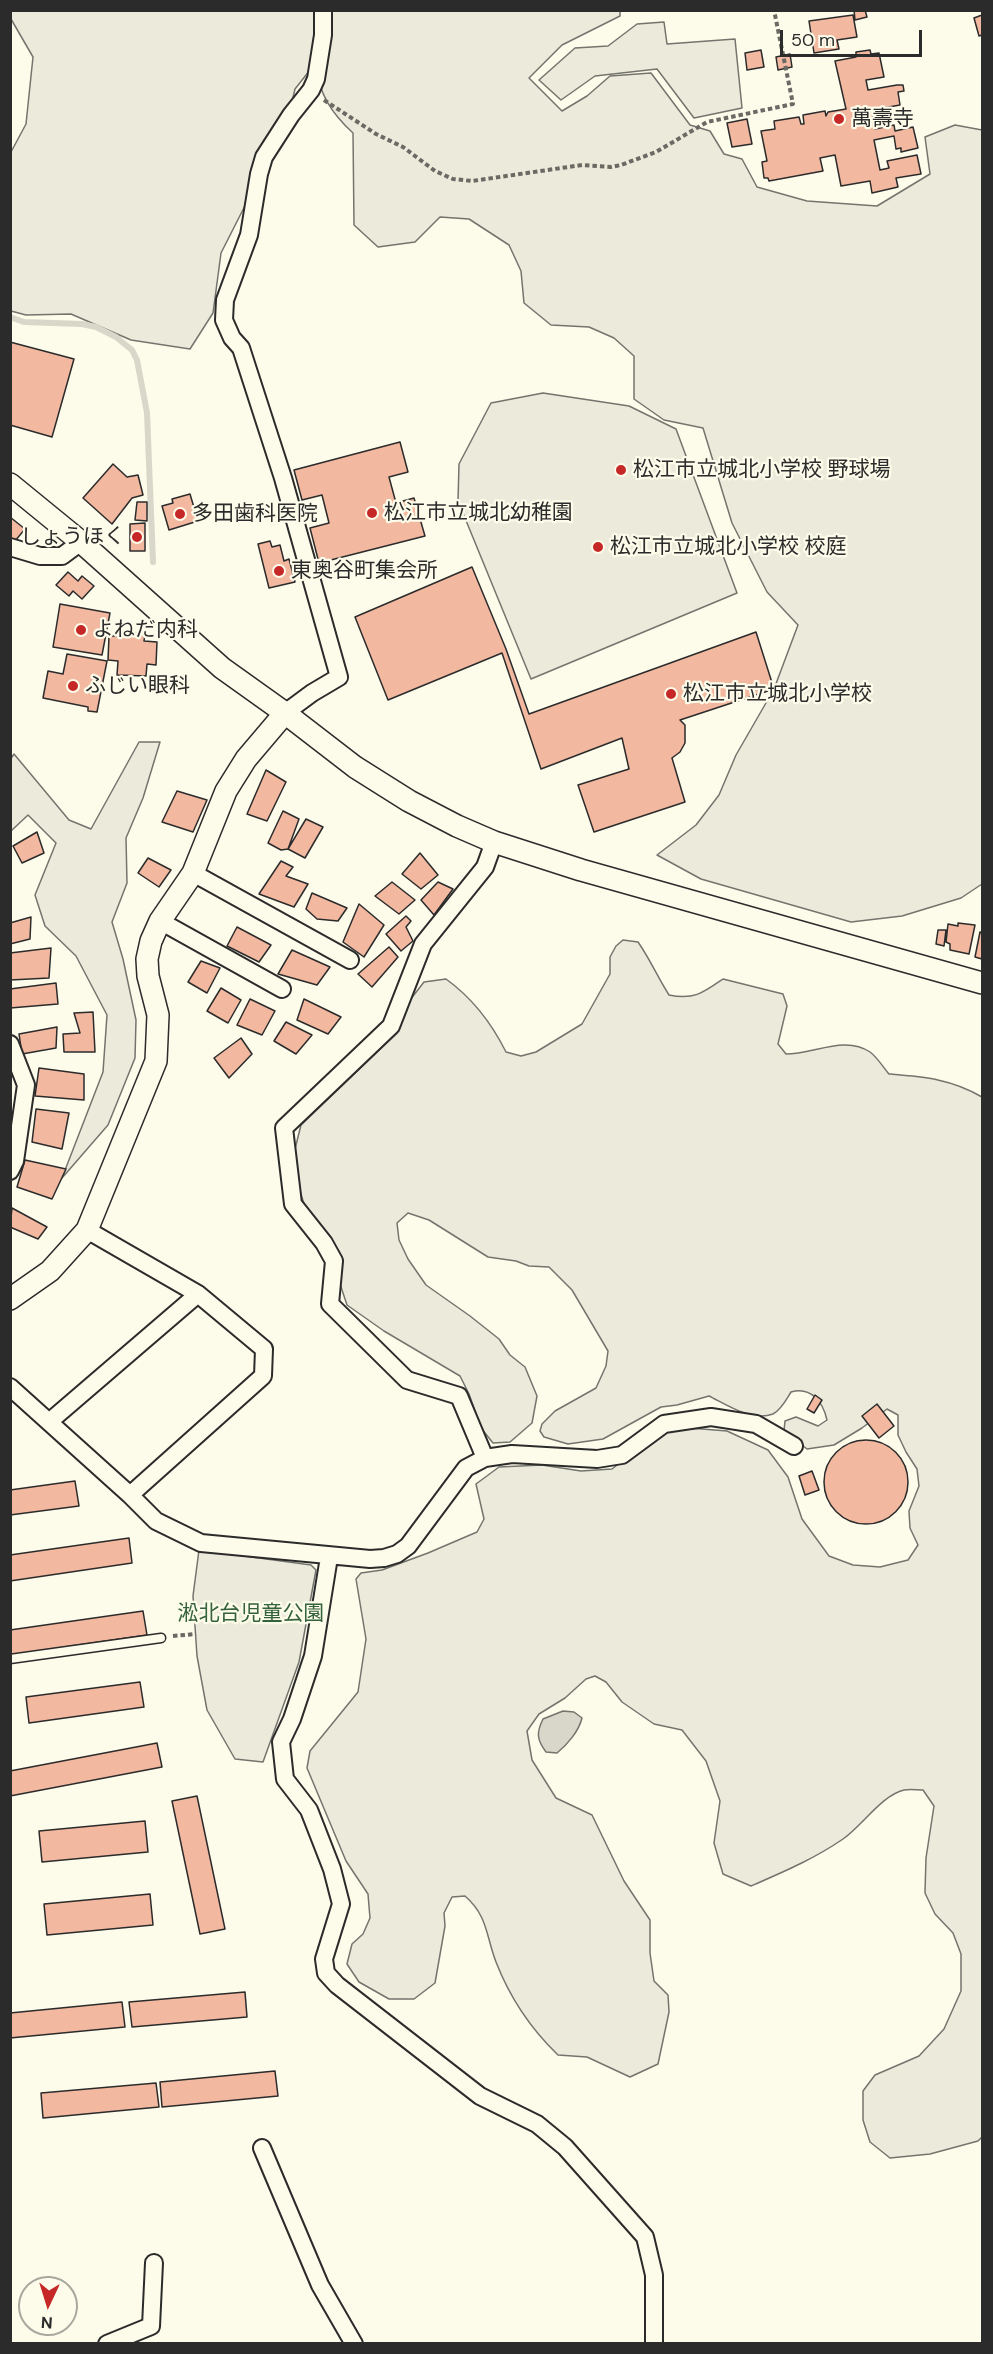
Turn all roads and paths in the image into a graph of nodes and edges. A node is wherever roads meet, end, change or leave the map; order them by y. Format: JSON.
{"nodes":[{"id":1,"x":323,"y":10,"type":"edge"},
{"id":2,"x":774,"y":10,"type":"edge"},
{"id":3,"x":311,"y":90,"type":"junction"},
{"id":4,"x":10,"y":484,"type":"edge"},
{"id":5,"x":81,"y":542,"type":"junction"},
{"id":6,"x":10,"y":548,"type":"edge"},
{"id":7,"x":285,"y":713,"type":"junction"},
{"id":8,"x":494,"y":842,"type":"junction"},
{"id":9,"x":193,"y":873,"type":"junction"},
{"id":10,"x":160,"y":921,"type":"junction"},
{"id":11,"x":350,"y":960,"type":"dead end"},
{"id":12,"x":982,"y":983,"type":"edge"},
{"id":13,"x":282,"y":989,"type":"dead end"},
{"id":14,"x":10,"y":1044,"type":"edge"},
{"id":15,"x":10,"y":1171,"type":"edge"},
{"id":16,"x":87,"y":1230,"type":"junction"},
{"id":17,"x":198,"y":1294,"type":"junction"},
{"id":18,"x":10,"y":1299,"type":"edge"},
{"id":19,"x":10,"y":1387,"type":"edge"},
{"id":20,"x":49,"y":1422,"type":"junction"},
{"id":21,"x":794,"y":1446,"type":"dead end"},
{"id":22,"x":485,"y":1458,"type":"junction"},
{"id":23,"x":130,"y":1495,"type":"junction"},
{"id":24,"x":330,"y":1557,"type":"junction"},
{"id":25,"x":196,"y":1634,"type":"dead end"},
{"id":26,"x":161,"y":1638,"type":"joint"},
{"id":27,"x":10,"y":1659,"type":"edge"},
{"id":28,"x":262,"y":2148,"type":"dead end"},
{"id":29,"x":154,"y":2263,"type":"dead end"},
{"id":30,"x":107,"y":2343,"type":"edge"},
{"id":31,"x":354,"y":2343,"type":"edge"},
{"id":32,"x":654,"y":2343,"type":"edge"}],
"edges":[{"from":1,"to":3,"type":"street"},
{"from":2,"to":3,"type":"path"},
{"from":3,"to":7,"type":"street"},
{"from":4,"to":5,"type":"street"},
{"from":5,"to":6,"type":"street"},
{"from":5,"to":7,"type":"street"},
{"from":7,"to":8,"type":"street"},
{"from":7,"to":9,"type":"street"},
{"from":8,"to":12,"type":"street"},
{"from":8,"to":22,"type":"street"},
{"from":9,"to":10,"type":"street"},
{"from":9,"to":11,"type":"street"},
{"from":10,"to":13,"type":"street"},
{"from":10,"to":16,"type":"street"},
{"from":14,"to":15,"type":"street"},
{"from":16,"to":17,"type":"street"},
{"from":16,"to":18,"type":"street"},
{"from":17,"to":20,"type":"street"},
{"from":17,"to":23,"type":"street"},
{"from":19,"to":20,"type":"street"},
{"from":20,"to":23,"type":"street"},
{"from":21,"to":22,"type":"street"},
{"from":22,"to":24,"type":"street"},
{"from":23,"to":24,"type":"street"},
{"from":24,"to":32,"type":"street"},
{"from":25,"to":26,"type":"path"},
{"from":26,"to":27,"type":"lane"},
{"from":28,"to":31,"type":"street"},
{"from":29,"to":30,"type":"street"}]}
